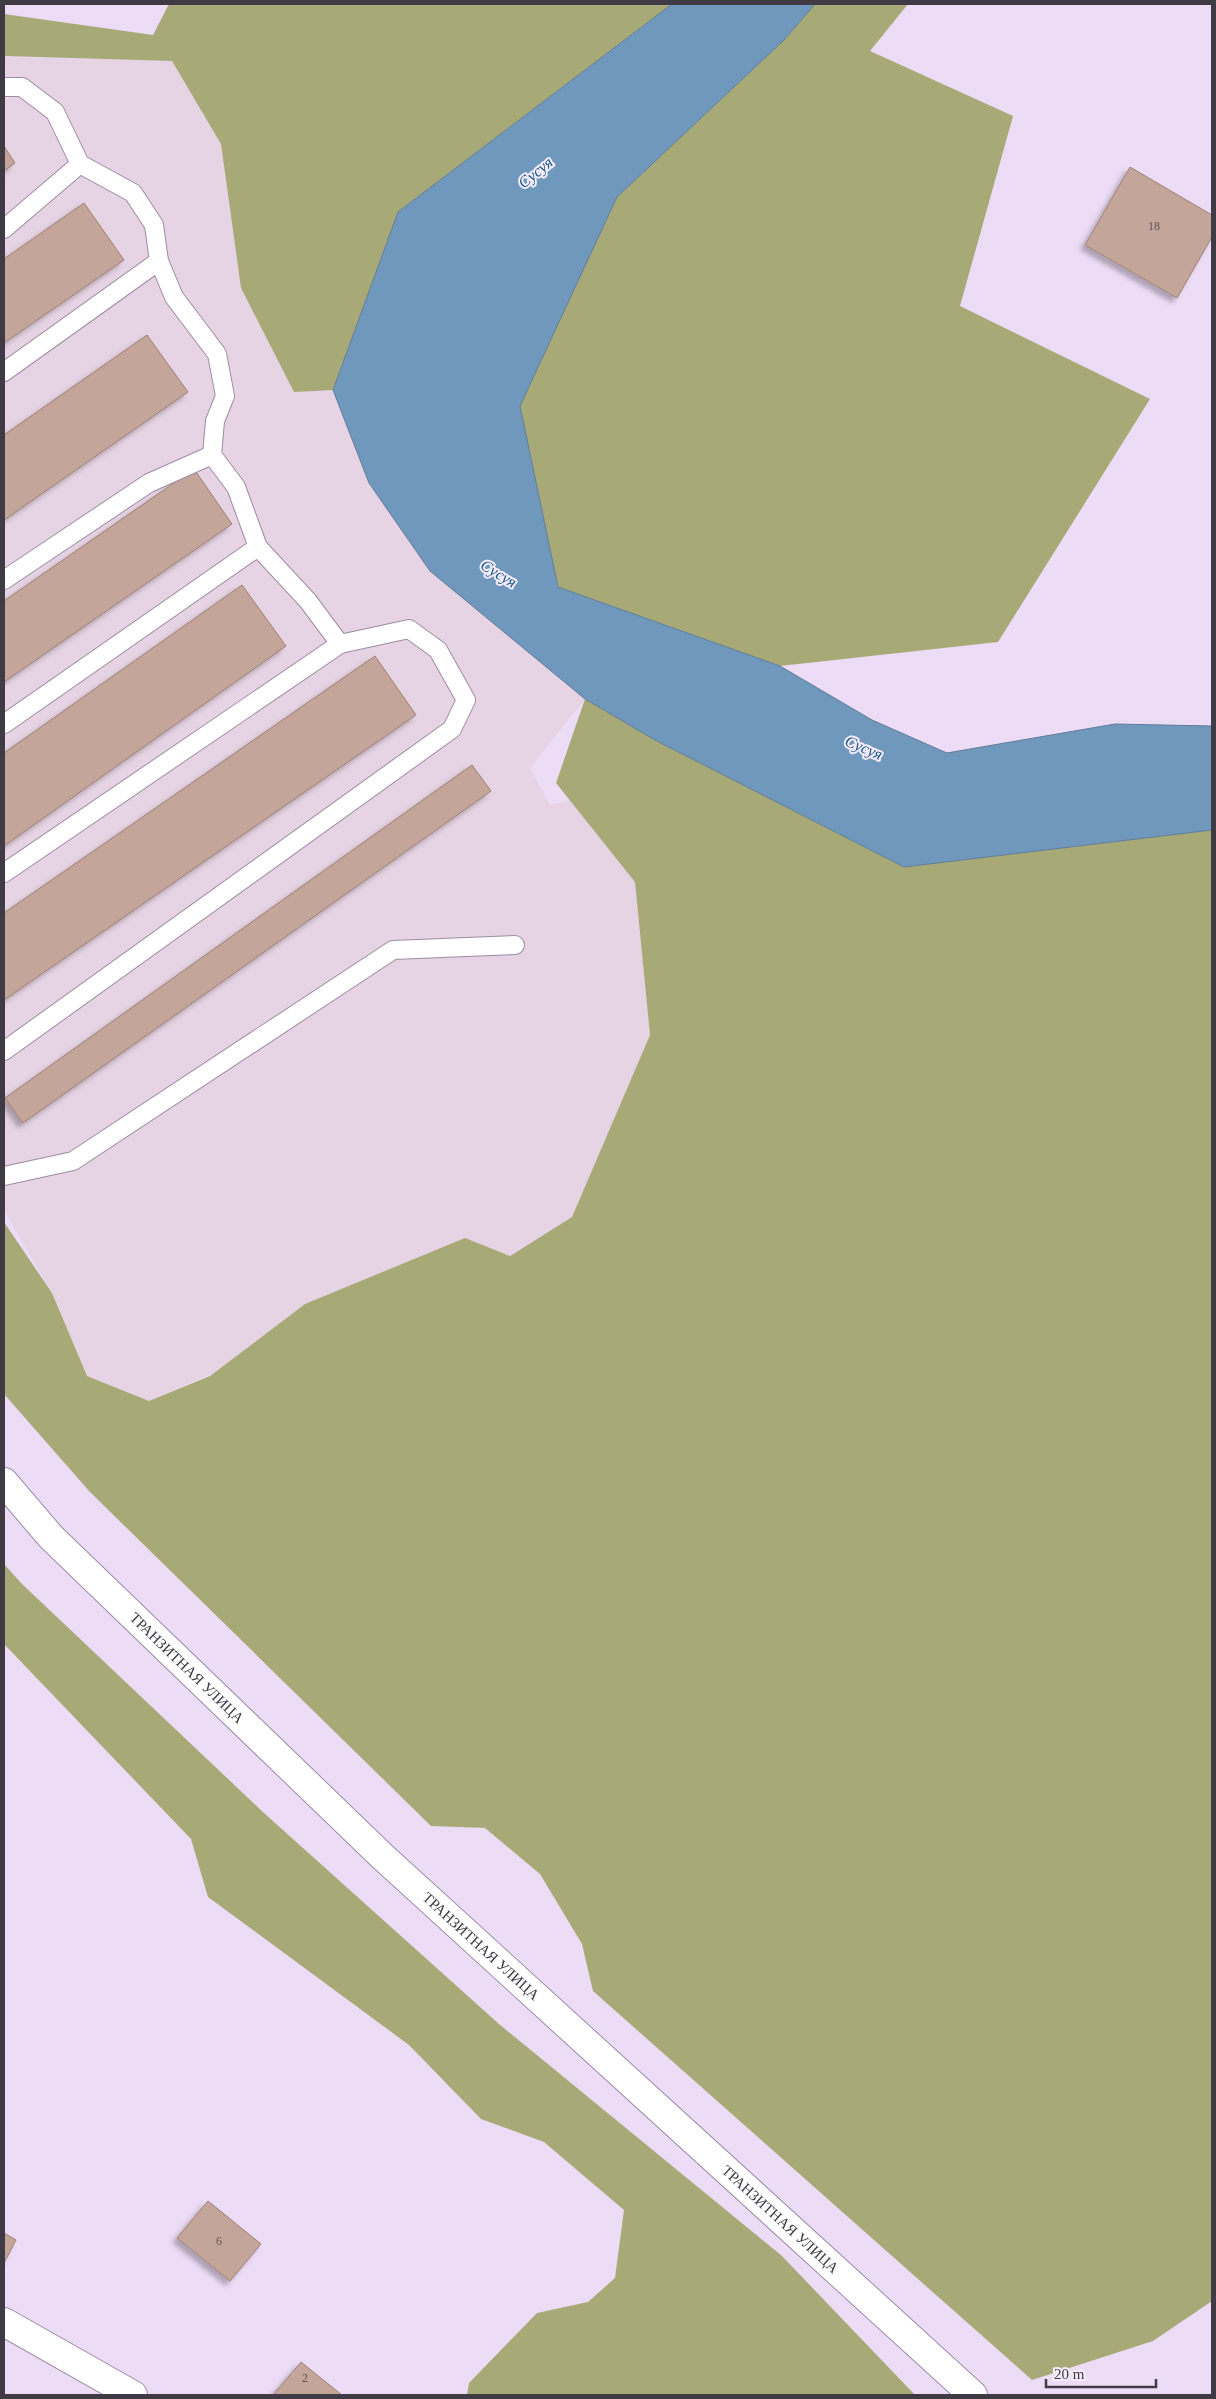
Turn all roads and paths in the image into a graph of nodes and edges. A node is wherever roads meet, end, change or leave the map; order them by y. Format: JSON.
{"nodes":[{"id":1,"x":4,"y":87,"type":"edge"},
{"id":2,"x":80,"y":164,"type":"junction"},
{"id":3,"x":4,"y":229,"type":"edge"},
{"id":4,"x":159,"y":261,"type":"junction"},
{"id":5,"x":4,"y":372,"type":"edge"},
{"id":6,"x":212,"y":455,"type":"junction"},
{"id":7,"x":258,"y":547,"type":"junction"},
{"id":8,"x":4,"y":580,"type":"edge"},
{"id":9,"x":340,"y":644,"type":"junction"},
{"id":10,"x":4,"y":724,"type":"edge"},
{"id":11,"x":4,"y":873,"type":"edge"},
{"id":12,"x":515,"y":945,"type":"dead end"},
{"id":13,"x":4,"y":1051,"type":"edge"},
{"id":14,"x":4,"y":1176,"type":"edge"},
{"id":15,"x":4,"y":1482,"type":"edge"},
{"id":16,"x":4,"y":2322,"type":"edge"},
{"id":17,"x":133,"y":2395,"type":"edge"},
{"id":18,"x":972,"y":2395,"type":"edge"}],
"edges":[{"from":1,"to":2,"type":"lane"},
{"from":2,"to":3,"type":"lane"},
{"from":2,"to":4,"type":"lane"},
{"from":4,"to":5,"type":"lane"},
{"from":4,"to":6,"type":"lane"},
{"from":6,"to":7,"type":"lane"},
{"from":6,"to":8,"type":"lane"},
{"from":7,"to":9,"type":"lane"},
{"from":7,"to":10,"type":"lane"},
{"from":9,"to":11,"type":"lane"},
{"from":9,"to":13,"type":"lane"},
{"from":12,"to":14,"type":"lane"},
{"from":15,"to":18,"type":"main road","name":"ТРАНЗИТНАЯ УЛИЦА"},
{"from":16,"to":17,"type":"main road"}]}
